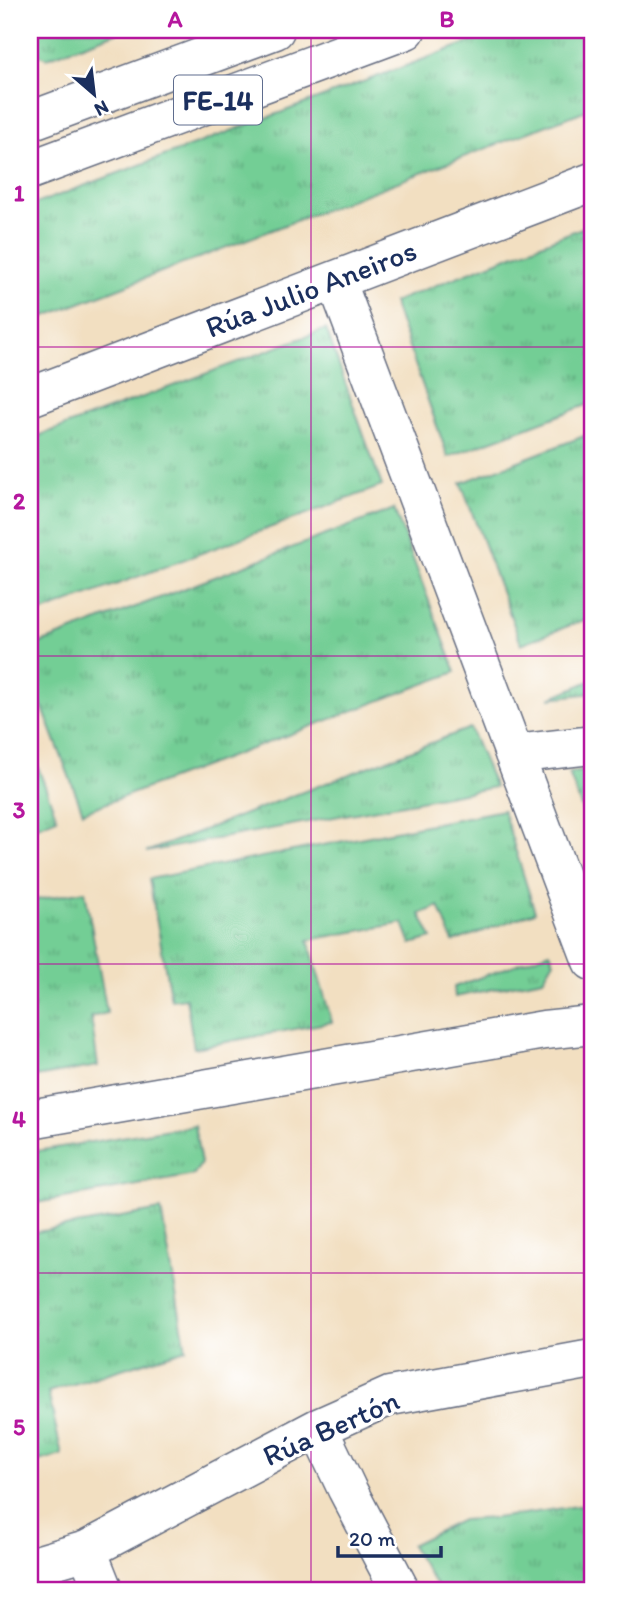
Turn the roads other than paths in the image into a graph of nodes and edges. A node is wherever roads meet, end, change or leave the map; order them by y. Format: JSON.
{"nodes":[{"id":1,"x":275,"y":30,"type":"edge"},
{"id":2,"x":406,"y":30,"type":"edge"},
{"id":3,"x":30,"y":121,"type":"edge"},
{"id":4,"x":30,"y":170,"type":"edge"},
{"id":5,"x":592,"y":182,"type":"edge"},
{"id":6,"x":336,"y":280,"type":"junction"},
{"id":7,"x":30,"y":397,"type":"edge"},
{"id":8,"x":592,"y":745,"type":"edge"},
{"id":9,"x":514,"y":754,"type":"junction"},
{"id":10,"x":592,"y":961,"type":"edge"},
{"id":11,"x":592,"y":1026,"type":"edge"},
{"id":12,"x":30,"y":1119,"type":"edge"},
{"id":13,"x":592,"y":1359,"type":"edge"},
{"id":14,"x":318,"y":1428,"type":"junction"},
{"id":15,"x":88,"y":1550,"type":"junction"},
{"id":16,"x":30,"y":1567,"type":"edge"},
{"id":17,"x":103,"y":1590,"type":"edge"},
{"id":18,"x":400,"y":1590,"type":"edge"}],
"edges":[{"from":1,"to":3,"type":"main road","number":"FE-14"},
{"from":2,"to":4,"type":"main road","number":"FE-14"},
{"from":5,"to":6,"type":"main road","name":"Rúa Julio Aneiros"},
{"from":6,"to":7,"type":"main road","name":"Rúa Julio Aneiros"},
{"from":6,"to":9,"type":"main road"},
{"from":8,"to":9,"type":"main road"},
{"from":9,"to":10,"type":"main road"},
{"from":11,"to":12,"type":"main road"},
{"from":13,"to":14,"type":"main road","name":"Rúa Bertón"},
{"from":14,"to":15,"type":"main road","name":"Rúa Bertón"},
{"from":14,"to":18,"type":"main road"},
{"from":15,"to":16,"type":"main road","name":"Rúa Bertón"},
{"from":15,"to":17,"type":"main road"}]}
